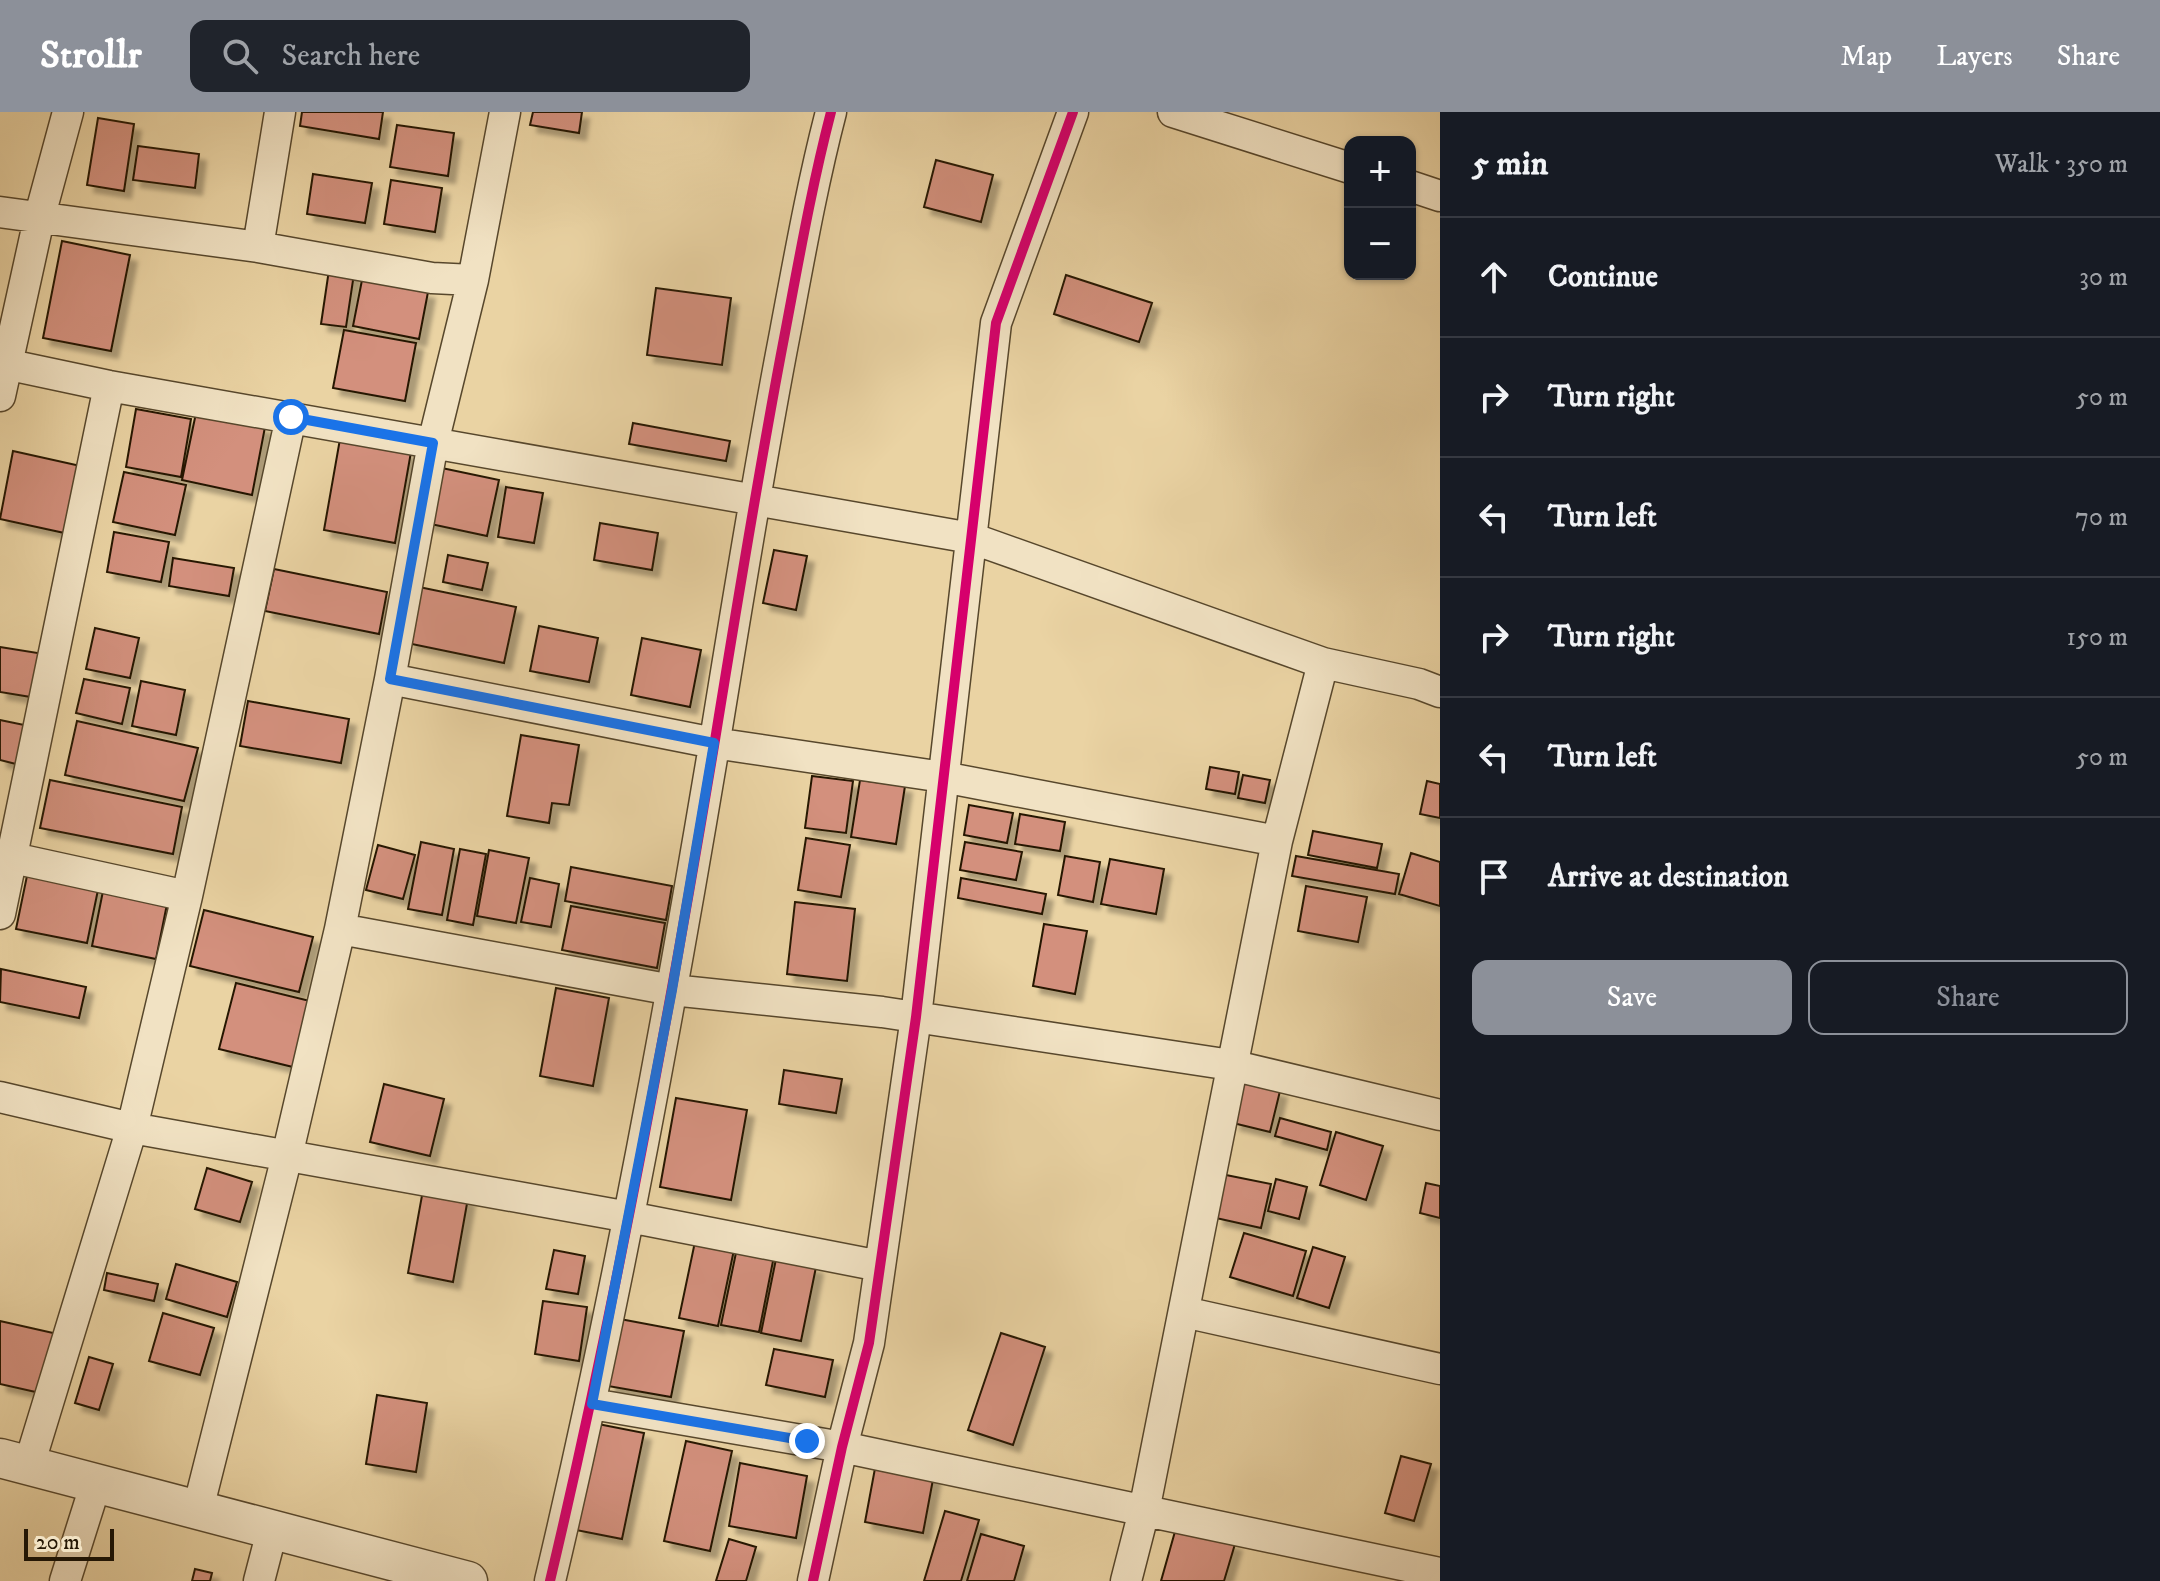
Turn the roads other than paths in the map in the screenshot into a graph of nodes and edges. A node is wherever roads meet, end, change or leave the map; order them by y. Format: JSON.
{"nodes":[{"id":1,"x":68,"y":112,"type":"edge"},
{"id":2,"x":280,"y":112,"type":"edge"},
{"id":3,"x":505,"y":112,"type":"edge"},
{"id":4,"x":831,"y":112,"type":"edge"},
{"id":5,"x":1073,"y":112,"type":"edge"},
{"id":6,"x":1173,"y":112,"type":"edge"},
{"id":7,"x":1344,"y":166,"type":"edge"},
{"id":8,"x":1416,"y":188,"type":"edge"},
{"id":9,"x":1440,"y":196,"type":"edge"},
{"id":10,"x":0,"y":212,"type":"edge"},
{"id":11,"x":39,"y":219,"type":"junction"},
{"id":12,"x":258,"y":247,"type":"junction"},
{"id":13,"x":473,"y":280,"type":"junction"},
{"id":14,"x":4,"y":364,"type":"edge"},
{"id":15,"x":109,"y":386,"type":"junction"},
{"id":16,"x":0,"y":396,"type":"edge"},
{"id":17,"x":291,"y":417,"type":"junction"},
{"id":18,"x":433,"y":443,"type":"junction"},
{"id":19,"x":754,"y":497,"type":"junction"},
{"id":20,"x":971,"y":538,"type":"junction"},
{"id":21,"x":1323,"y":663,"type":"junction"},
{"id":22,"x":390,"y":679,"type":"junction"},
{"id":23,"x":1440,"y":692,"type":"edge"},
{"id":24,"x":714,"y":743,"type":"junction"},
{"id":25,"x":943,"y":777,"type":"junction"},
{"id":26,"x":1277,"y":841,"type":"junction"},
{"id":27,"x":13,"y":858,"type":"junction"},
{"id":28,"x":187,"y":896,"type":"junction"},
{"id":29,"x":0,"y":914,"type":"edge"},
{"id":30,"x":340,"y":929,"type":"junction"},
{"id":31,"x":672,"y":990,"type":"junction"},
{"id":32,"x":916,"y":1017,"type":"junction"},
{"id":33,"x":1231,"y":1065,"type":"junction"},
{"id":34,"x":0,"y":1097,"type":"edge"},
{"id":35,"x":1440,"y":1115,"type":"edge"},
{"id":36,"x":132,"y":1128,"type":"junction"},
{"id":37,"x":287,"y":1156,"type":"junction"},
{"id":38,"x":629,"y":1217,"type":"junction"},
{"id":39,"x":880,"y":1266,"type":"junction"},
{"id":40,"x":1184,"y":1312,"type":"junction"},
{"id":41,"x":1440,"y":1369,"type":"edge"},
{"id":42,"x":592,"y":1404,"type":"junction"},
{"id":43,"x":842,"y":1447,"type":"junction"},
{"id":44,"x":15,"y":1461,"type":"edge"},
{"id":45,"x":96,"y":1483,"type":"junction"},
{"id":46,"x":198,"y":1509,"type":"junction"},
{"id":47,"x":1144,"y":1511,"type":"junction"},
{"id":48,"x":272,"y":1531,"type":"junction"},
{"id":49,"x":1440,"y":1573,"type":"edge"},
{"id":50,"x":65,"y":1581,"type":"edge"},
{"id":51,"x":259,"y":1581,"type":"edge"},
{"id":52,"x":468,"y":1581,"type":"edge"},
{"id":53,"x":550,"y":1581,"type":"edge"},
{"id":54,"x":813,"y":1581,"type":"edge"},
{"id":55,"x":1126,"y":1581,"type":"edge"}],
"edges":[{"from":1,"to":11,"type":"street"},
{"from":2,"to":12,"type":"street"},
{"from":3,"to":13,"type":"street"},
{"from":4,"to":19,"type":"street"},
{"from":5,"to":20,"type":"street"},
{"from":6,"to":7,"type":"street"},
{"from":8,"to":9,"type":"street"},
{"from":10,"to":11,"type":"street"},
{"from":11,"to":12,"type":"street"},
{"from":11,"to":14,"type":"street"},
{"from":12,"to":13,"type":"street"},
{"from":13,"to":18,"type":"street"},
{"from":14,"to":15,"type":"street"},
{"from":14,"to":16,"type":"street"},
{"from":15,"to":17,"type":"street"},
{"from":15,"to":27,"type":"street"},
{"from":17,"to":18,"type":"street"},
{"from":17,"to":28,"type":"street"},
{"from":18,"to":19,"type":"street"},
{"from":18,"to":22,"type":"street"},
{"from":19,"to":20,"type":"street"},
{"from":19,"to":24,"type":"street"},
{"from":20,"to":21,"type":"street"},
{"from":20,"to":25,"type":"street"},
{"from":21,"to":23,"type":"street"},
{"from":21,"to":26,"type":"street"},
{"from":22,"to":24,"type":"street"},
{"from":22,"to":30,"type":"street"},
{"from":24,"to":25,"type":"street"},
{"from":24,"to":31,"type":"street"},
{"from":25,"to":26,"type":"street"},
{"from":25,"to":32,"type":"street"},
{"from":26,"to":33,"type":"street"},
{"from":27,"to":28,"type":"street"},
{"from":27,"to":29,"type":"street"},
{"from":28,"to":36,"type":"street"},
{"from":30,"to":31,"type":"street"},
{"from":30,"to":37,"type":"street"},
{"from":31,"to":32,"type":"street"},
{"from":31,"to":38,"type":"street"},
{"from":32,"to":33,"type":"street"},
{"from":32,"to":39,"type":"street"},
{"from":33,"to":35,"type":"street"},
{"from":33,"to":40,"type":"street"},
{"from":34,"to":36,"type":"street"},
{"from":36,"to":37,"type":"street"},
{"from":36,"to":44,"type":"street"},
{"from":37,"to":38,"type":"street"},
{"from":37,"to":46,"type":"street"},
{"from":38,"to":39,"type":"street"},
{"from":38,"to":42,"type":"street"},
{"from":39,"to":43,"type":"street"},
{"from":40,"to":41,"type":"street"},
{"from":40,"to":47,"type":"street"},
{"from":42,"to":43,"type":"street"},
{"from":42,"to":53,"type":"street"},
{"from":43,"to":47,"type":"street"},
{"from":43,"to":54,"type":"street"},
{"from":44,"to":45,"type":"street"},
{"from":45,"to":46,"type":"street"},
{"from":45,"to":50,"type":"street"},
{"from":46,"to":48,"type":"street"},
{"from":47,"to":49,"type":"street"},
{"from":47,"to":55,"type":"street"},
{"from":48,"to":51,"type":"street"},
{"from":48,"to":52,"type":"street"}]}
